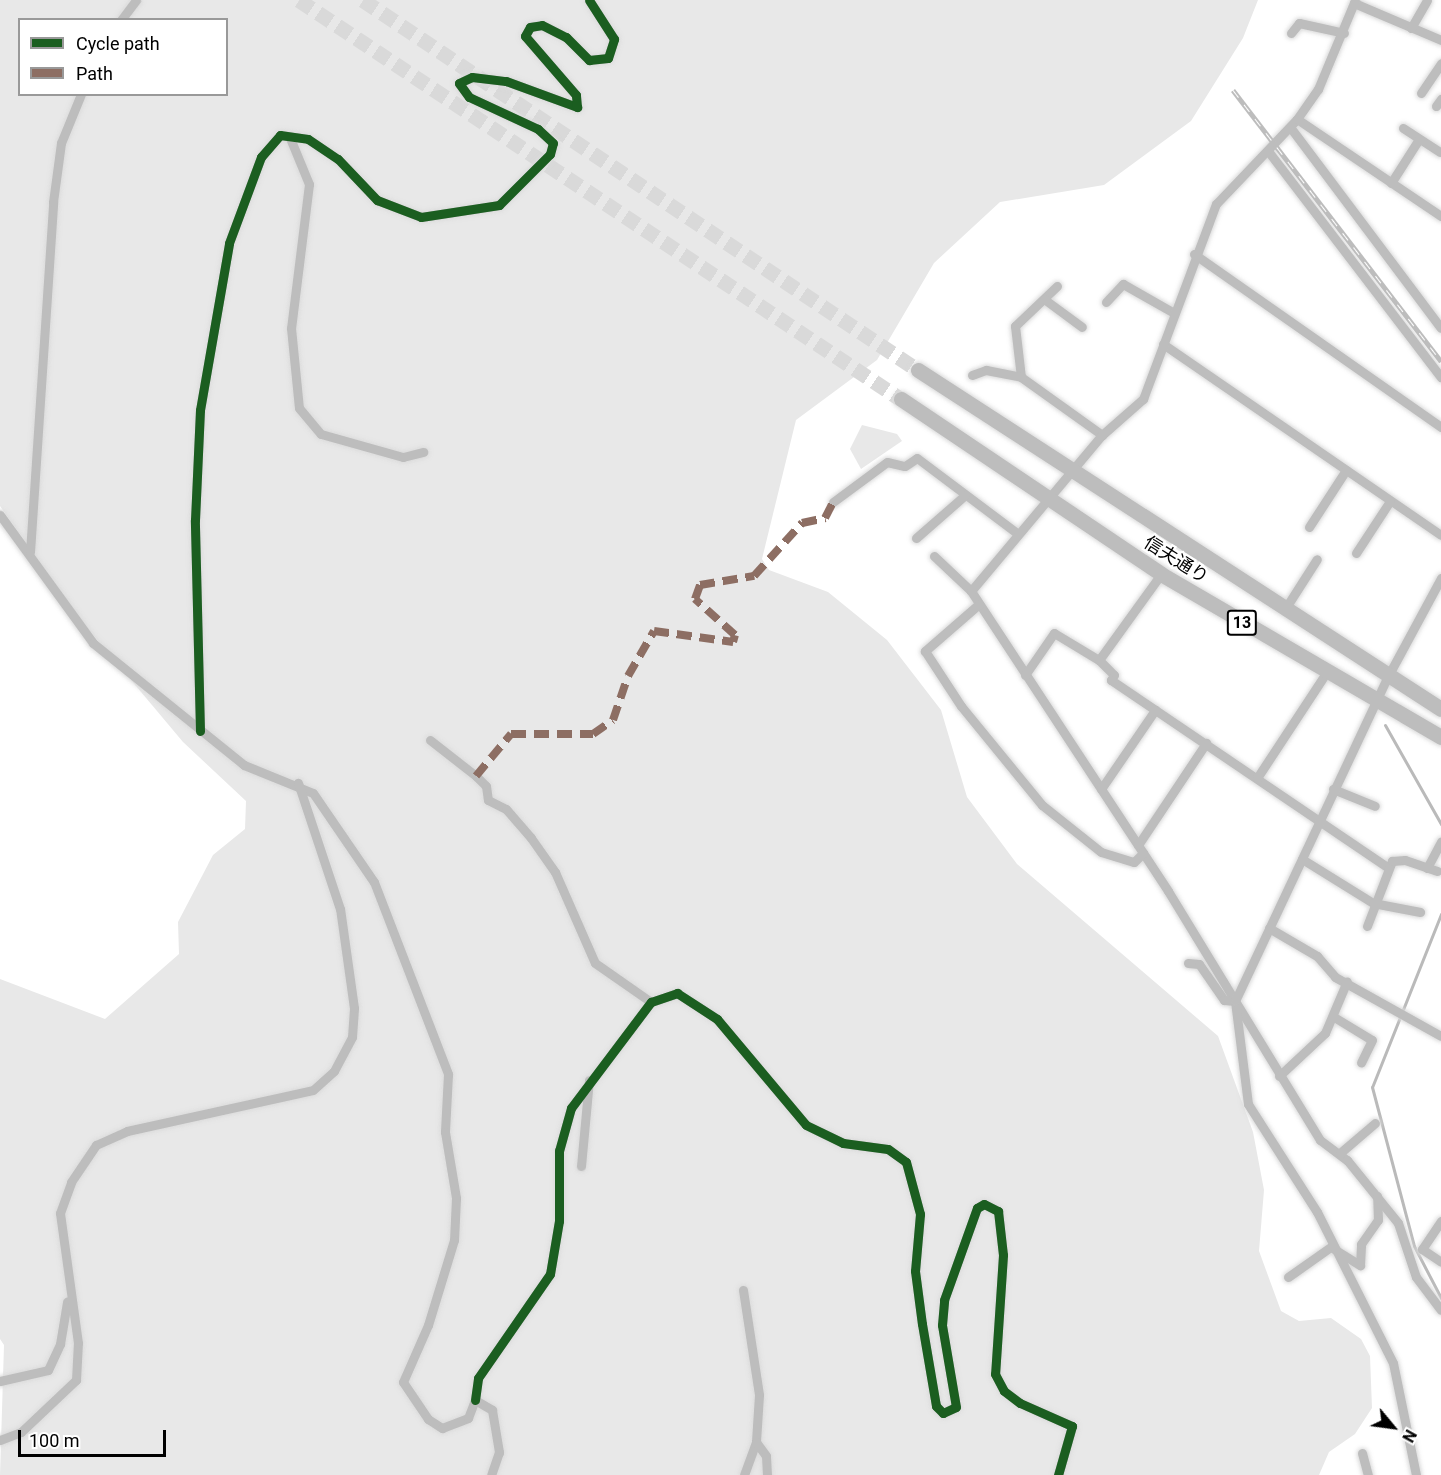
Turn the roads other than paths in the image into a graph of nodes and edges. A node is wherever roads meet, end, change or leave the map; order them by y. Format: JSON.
{"nodes":[{"id":1,"x":136,"y":0,"type":"edge"},
{"id":2,"x":590,"y":0,"type":"edge"},
{"id":3,"x":1427,"y":0,"type":"edge"},
{"id":4,"x":1354,"y":2,"type":"edge"},
{"id":5,"x":122,"y":18,"type":"edge"},
{"id":6,"x":1410,"y":28,"type":"junction"},
{"id":7,"x":1291,"y":33,"type":"dead end"},
{"id":8,"x":1344,"y":33,"type":"junction"},
{"id":9,"x":1441,"y":40,"type":"edge"},
{"id":10,"x":1441,"y":63,"type":"edge"},
{"id":11,"x":1421,"y":93,"type":"dead end"},
{"id":12,"x":80,"y":96,"type":"edge"},
{"id":13,"x":1293,"y":123,"type":"junction"},
{"id":14,"x":1403,"y":128,"type":"dead end"},
{"id":15,"x":290,"y":138,"type":"junction"},
{"id":16,"x":1419,"y":139,"type":"junction"},
{"id":17,"x":1268,"y":151,"type":"junction"},
{"id":18,"x":1440,"y":152,"type":"edge"},
{"id":19,"x":1391,"y":183,"type":"junction"},
{"id":20,"x":1441,"y":216,"type":"edge"},
{"id":21,"x":1194,"y":254,"type":"junction"},
{"id":22,"x":1057,"y":286,"type":"dead end"},
{"id":23,"x":1044,"y":299,"type":"junction"},
{"id":24,"x":1106,"y":302,"type":"dead end"},
{"id":25,"x":1174,"y":313,"type":"junction"},
{"id":26,"x":1082,"y":327,"type":"dead end"},
{"id":27,"x":1441,"y":328,"type":"edge"},
{"id":28,"x":1163,"y":344,"type":"junction"},
{"id":29,"x":918,"y":370,"type":"tunnel mouth"},
{"id":30,"x":972,"y":375,"type":"dead end"},
{"id":31,"x":1022,"y":377,"type":"junction"},
{"id":32,"x":1441,"y":377,"type":"edge"},
{"id":33,"x":901,"y":399,"type":"tunnel mouth"},
{"id":34,"x":1441,"y":427,"type":"edge"},
{"id":35,"x":1102,"y":435,"type":"junction"},
{"id":36,"x":423,"y":452,"type":"dead end"},
{"id":37,"x":1073,"y":470,"type":"junction"},
{"id":38,"x":1346,"y":470,"type":"junction"},
{"id":39,"x":964,"y":496,"type":"junction"},
{"id":40,"x":1049,"y":498,"type":"junction"},
{"id":41,"x":1390,"y":501,"type":"junction"},
{"id":42,"x":833,"y":502,"type":"dead end"},
{"id":43,"x":0,"y":515,"type":"edge"},
{"id":44,"x":1309,"y":527,"type":"dead end"},
{"id":45,"x":1017,"y":533,"type":"junction"},
{"id":46,"x":1441,"y":536,"type":"edge"},
{"id":47,"x":916,"y":538,"type":"dead end"},
{"id":48,"x":30,"y":552,"type":"junction"},
{"id":49,"x":1356,"y":553,"type":"dead end"},
{"id":50,"x":934,"y":556,"type":"dead end"},
{"id":51,"x":1317,"y":559,"type":"dead end"},
{"id":52,"x":1161,"y":574,"type":"junction"},
{"id":53,"x":1441,"y":578,"type":"edge"},
{"id":54,"x":971,"y":591,"type":"junction"},
{"id":55,"x":979,"y":604,"type":"junction"},
{"id":56,"x":1285,"y":609,"type":"junction"},
{"id":57,"x":1100,"y":660,"type":"junction"},
{"id":58,"x":1326,"y":673,"type":"junction"},
{"id":59,"x":1024,"y":675,"type":"junction"},
{"id":60,"x":1387,"y":678,"type":"junction"},
{"id":61,"x":1377,"y":702,"type":"junction"},
{"id":62,"x":1441,"y":709,"type":"edge"},
{"id":63,"x":1155,"y":710,"type":"junction"},
{"id":64,"x":200,"y":731,"type":"junction"},
{"id":65,"x":1441,"y":737,"type":"edge"},
{"id":66,"x":430,"y":740,"type":"dead end"},
{"id":67,"x":1206,"y":743,"type":"junction"},
{"id":68,"x":1257,"y":778,"type":"junction"},
{"id":69,"x":298,"y":783,"type":"junction"},
{"id":70,"x":1101,"y":789,"type":"junction"},
{"id":71,"x":1333,"y":789,"type":"junction"},
{"id":72,"x":1375,"y":806,"type":"dead end"},
{"id":73,"x":1318,"y":821,"type":"junction"},
{"id":74,"x":1441,"y":842,"type":"edge"},
{"id":75,"x":1141,"y":849,"type":"junction"},
{"id":76,"x":1302,"y":859,"type":"junction"},
{"id":77,"x":1387,"y":867,"type":"junction"},
{"id":78,"x":1376,"y":902,"type":"junction"},
{"id":79,"x":1420,"y":912,"type":"dead end"},
{"id":80,"x":1367,"y":926,"type":"dead end"},
{"id":81,"x":1269,"y":928,"type":"junction"},
{"id":82,"x":1188,"y":963,"type":"dead end"},
{"id":83,"x":1347,"y":981,"type":"junction"},
{"id":84,"x":1235,"y":1001,"type":"junction"},
{"id":85,"x":651,"y":1002,"type":"junction"},
{"id":86,"x":1334,"y":1017,"type":"junction"},
{"id":87,"x":1441,"y":1036,"type":"edge"},
{"id":88,"x":1361,"y":1063,"type":"dead end"},
{"id":89,"x":1279,"y":1076,"type":"junction"},
{"id":90,"x":590,"y":1078,"type":"junction"},
{"id":91,"x":1375,"y":1123,"type":"dead end"},
{"id":92,"x":1340,"y":1153,"type":"junction"},
{"id":93,"x":581,"y":1166,"type":"dead end"},
{"id":94,"x":1377,"y":1196,"type":"junction"},
{"id":95,"x":1441,"y":1221,"type":"edge"},
{"id":96,"x":1333,"y":1247,"type":"junction"},
{"id":97,"x":1422,"y":1249,"type":"junction"},
{"id":98,"x":1412,"y":1256,"type":"junction"},
{"id":99,"x":1441,"y":1262,"type":"edge"},
{"id":100,"x":1288,"y":1276,"type":"dead end"},
{"id":101,"x":743,"y":1290,"type":"dead end"},
{"id":102,"x":68,"y":1300,"type":"junction"},
{"id":103,"x":1441,"y":1310,"type":"edge"},
{"id":104,"x":0,"y":1381,"type":"edge"},
{"id":105,"x":475,"y":1400,"type":"junction"},
{"id":106,"x":0,"y":1440,"type":"edge"},
{"id":107,"x":756,"y":1442,"type":"junction"},
{"id":108,"x":1362,"y":1453,"type":"dead end"},
{"id":109,"x":491,"y":1475,"type":"edge"},
{"id":110,"x":744,"y":1475,"type":"edge"},
{"id":111,"x":766,"y":1475,"type":"edge"},
{"id":112,"x":1058,"y":1475,"type":"edge"},
{"id":113,"x":1368,"y":1475,"type":"edge"},
{"id":114,"x":1416,"y":1475,"type":"edge"}],
"edges":[{"from":1,"to":5,"type":"street"},
{"from":2,"to":15,"type":"street"},
{"from":3,"to":6,"type":"street"},
{"from":4,"to":6,"type":"street"},
{"from":4,"to":8,"type":"street"},
{"from":6,"to":9,"type":"street"},
{"from":7,"to":8,"type":"street"},
{"from":8,"to":13,"type":"street"},
{"from":10,"to":11,"type":"street"},
{"from":12,"to":48,"type":"street"},
{"from":13,"to":17,"type":"street"},
{"from":13,"to":19,"type":"street"},
{"from":13,"to":27,"type":"street"},
{"from":14,"to":16,"type":"street"},
{"from":15,"to":36,"type":"street"},
{"from":15,"to":64,"type":"street"},
{"from":16,"to":18,"type":"street"},
{"from":16,"to":19,"type":"street"},
{"from":17,"to":21,"type":"street"},
{"from":17,"to":32,"type":"street"},
{"from":19,"to":20,"type":"street"},
{"from":21,"to":25,"type":"street"},
{"from":21,"to":34,"type":"street"},
{"from":22,"to":23,"type":"street"},
{"from":23,"to":26,"type":"street"},
{"from":23,"to":31,"type":"street"},
{"from":24,"to":25,"type":"street"},
{"from":25,"to":28,"type":"street"},
{"from":28,"to":35,"type":"street"},
{"from":28,"to":38,"type":"street"},
{"from":29,"to":37,"type":"highway","name":"信夫通り","number":"13"},
{"from":30,"to":31,"type":"street"},
{"from":31,"to":35,"type":"street"},
{"from":33,"to":40,"type":"highway","name":"信夫通り","number":"13"},
{"from":35,"to":37,"type":"street"},
{"from":37,"to":40,"type":"street"},
{"from":37,"to":56,"type":"highway","name":"信夫通り","number":"13"},
{"from":38,"to":41,"type":"street"},
{"from":38,"to":44,"type":"street"},
{"from":39,"to":42,"type":"street"},
{"from":39,"to":45,"type":"street"},
{"from":39,"to":47,"type":"street"},
{"from":40,"to":45,"type":"street"},
{"from":40,"to":52,"type":"highway","name":"信夫通り","number":"13"},
{"from":41,"to":46,"type":"street"},
{"from":41,"to":49,"type":"street"},
{"from":43,"to":48,"type":"street"},
{"from":45,"to":54,"type":"street"},
{"from":48,"to":64,"type":"street"},
{"from":50,"to":54,"type":"street"},
{"from":51,"to":56,"type":"street"},
{"from":52,"to":57,"type":"street"},
{"from":52,"to":58,"type":"highway","name":"信夫通り","number":"13"},
{"from":53,"to":60,"type":"street"},
{"from":54,"to":55,"type":"street"},
{"from":55,"to":59,"type":"street"},
{"from":55,"to":75,"type":"street"},
{"from":56,"to":60,"type":"highway","name":"信夫通り","number":"13"},
{"from":57,"to":59,"type":"street"},
{"from":57,"to":63,"type":"street"},
{"from":58,"to":61,"type":"highway","name":"信夫通り","number":"13"},
{"from":58,"to":68,"type":"street"},
{"from":59,"to":70,"type":"street"},
{"from":60,"to":61,"type":"street"},
{"from":60,"to":62,"type":"highway","name":"信夫通り","number":"13"},
{"from":61,"to":65,"type":"highway","name":"信夫通り","number":"13"},
{"from":61,"to":71,"type":"street"},
{"from":63,"to":67,"type":"street"},
{"from":63,"to":70,"type":"street"},
{"from":64,"to":69,"type":"street"},
{"from":66,"to":85,"type":"street"},
{"from":67,"to":68,"type":"street"},
{"from":67,"to":75,"type":"street"},
{"from":68,"to":73,"type":"street"},
{"from":69,"to":102,"type":"street"},
{"from":69,"to":105,"type":"street"},
{"from":70,"to":75,"type":"street"},
{"from":71,"to":72,"type":"street"},
{"from":71,"to":73,"type":"street"},
{"from":73,"to":76,"type":"street"},
{"from":73,"to":77,"type":"street"},
{"from":74,"to":77,"type":"street"},
{"from":75,"to":84,"type":"street"},
{"from":76,"to":78,"type":"street"},
{"from":76,"to":81,"type":"street"},
{"from":77,"to":78,"type":"street"},
{"from":78,"to":79,"type":"street"},
{"from":78,"to":80,"type":"street"},
{"from":81,"to":83,"type":"street"},
{"from":81,"to":84,"type":"street"},
{"from":82,"to":84,"type":"street"},
{"from":83,"to":86,"type":"street"},
{"from":83,"to":87,"type":"street"},
{"from":84,"to":89,"type":"street"},
{"from":84,"to":96,"type":"street"},
{"from":85,"to":90,"type":"street"},
{"from":85,"to":112,"type":"street"},
{"from":86,"to":88,"type":"street"},
{"from":86,"to":89,"type":"street"},
{"from":89,"to":92,"type":"street"},
{"from":90,"to":93,"type":"street"},
{"from":90,"to":105,"type":"street"},
{"from":91,"to":92,"type":"street"},
{"from":92,"to":94,"type":"street"},
{"from":94,"to":96,"type":"street"},
{"from":94,"to":98,"type":"street"},
{"from":95,"to":97,"type":"street"},
{"from":96,"to":100,"type":"street"},
{"from":96,"to":114,"type":"street"},
{"from":97,"to":98,"type":"street"},
{"from":97,"to":99,"type":"street"},
{"from":98,"to":103,"type":"street"},
{"from":101,"to":107,"type":"street"},
{"from":102,"to":104,"type":"street"},
{"from":102,"to":106,"type":"street"},
{"from":105,"to":109,"type":"street"},
{"from":107,"to":110,"type":"street"},
{"from":107,"to":111,"type":"street"},
{"from":108,"to":113,"type":"street"}]}
